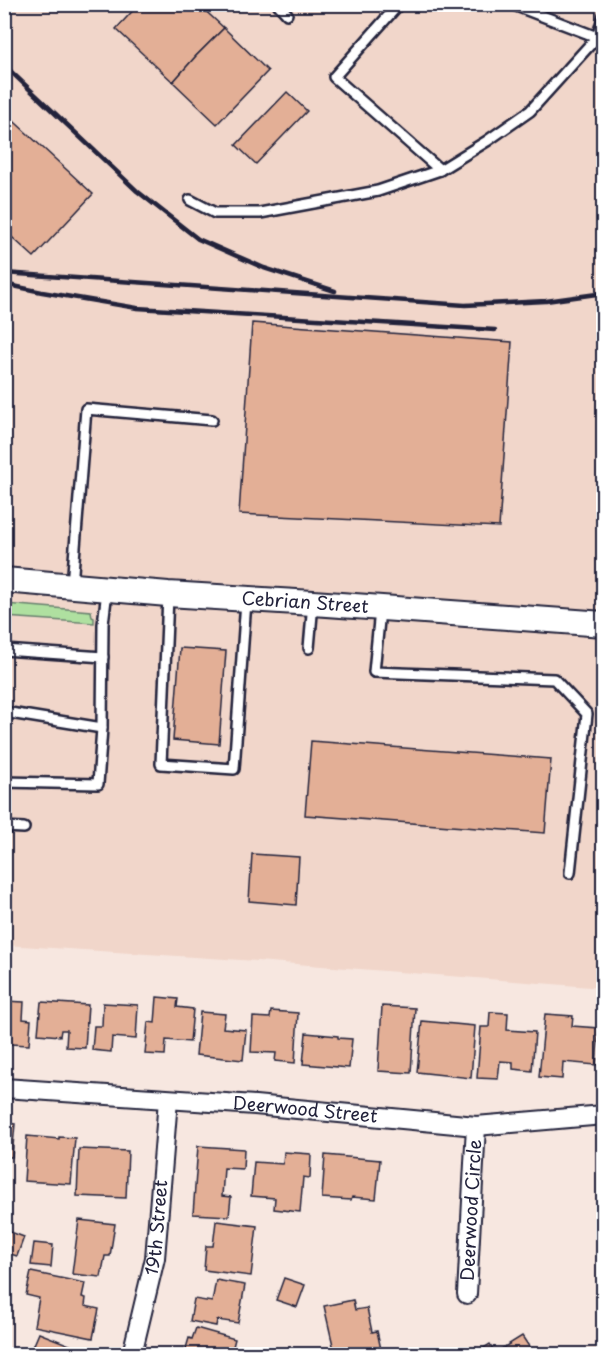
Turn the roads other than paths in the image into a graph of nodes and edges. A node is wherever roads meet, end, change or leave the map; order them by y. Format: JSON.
{"nodes":[{"id":1,"x":278,"y":4,"type":"edge"},
{"id":2,"x":399,"y":4,"type":"edge"},
{"id":3,"x":511,"y":4,"type":"edge"},
{"id":4,"x":287,"y":14,"type":"dead end"},
{"id":5,"x":603,"y":15,"type":"edge"},
{"id":6,"x":597,"y":37,"type":"junction"},
{"id":7,"x":440,"y":170,"type":"junction"},
{"id":8,"x":190,"y":200,"type":"dead end"},
{"id":9,"x":212,"y":420,"type":"dead end"},
{"id":10,"x":4,"y":580,"type":"edge"},
{"id":11,"x":72,"y":585,"type":"junction"},
{"id":12,"x":107,"y":589,"type":"junction"},
{"id":13,"x":168,"y":594,"type":"junction"},
{"id":14,"x":246,"y":599,"type":"junction"},
{"id":15,"x":313,"y":603,"type":"junction"},
{"id":16,"x":380,"y":608,"type":"junction"},
{"id":17,"x":603,"y":624,"type":"edge"},
{"id":18,"x":309,"y":648,"type":"dead end"},
{"id":19,"x":4,"y":650,"type":"edge"},
{"id":20,"x":103,"y":657,"type":"junction"},
{"id":21,"x":4,"y":712,"type":"edge"},
{"id":22,"x":102,"y":728,"type":"junction"},
{"id":23,"x":4,"y":782,"type":"edge"},
{"id":24,"x":4,"y":826,"type":"edge"},
{"id":25,"x":24,"y":828,"type":"dead end"},
{"id":26,"x":570,"y":873,"type":"dead end"},
{"id":27,"x":4,"y":1088,"type":"edge"},
{"id":28,"x":168,"y":1100,"type":"junction"},
{"id":29,"x":603,"y":1115,"type":"edge"},
{"id":30,"x":476,"y":1126,"type":"junction"},
{"id":31,"x":467,"y":1294,"type":"dead end"},
{"id":32,"x":132,"y":1354,"type":"edge"}],
"edges":[{"from":1,"to":4,"type":"lane"},
{"from":2,"to":7,"type":"lane"},
{"from":3,"to":6,"type":"lane"},
{"from":5,"to":6,"type":"lane"},
{"from":6,"to":7,"type":"lane"},
{"from":7,"to":8,"type":"lane"},
{"from":9,"to":11,"type":"lane"},
{"from":10,"to":11,"type":"street","name":"Cebrian Street"},
{"from":11,"to":12,"type":"street","name":"Cebrian Street"},
{"from":12,"to":13,"type":"street","name":"Cebrian Street"},
{"from":12,"to":20,"type":"lane"},
{"from":13,"to":14,"type":"street","name":"Cebrian Street"},
{"from":13,"to":14,"type":"lane"},
{"from":14,"to":15,"type":"street","name":"Cebrian Street"},
{"from":15,"to":16,"type":"street","name":"Cebrian Street"},
{"from":15,"to":18,"type":"lane"},
{"from":16,"to":17,"type":"street","name":"Cebrian Street"},
{"from":16,"to":26,"type":"lane"},
{"from":19,"to":20,"type":"lane"},
{"from":20,"to":22,"type":"lane"},
{"from":21,"to":22,"type":"lane"},
{"from":22,"to":23,"type":"lane"},
{"from":24,"to":25,"type":"lane"},
{"from":27,"to":28,"type":"street","name":"Deerwood Street"},
{"from":28,"to":30,"type":"street","name":"Deerwood Street"},
{"from":28,"to":32,"type":"street","name":"19th Street"},
{"from":29,"to":30,"type":"street","name":"Deerwood Street"},
{"from":30,"to":31,"type":"street","name":"Deerwood Circle"}]}
